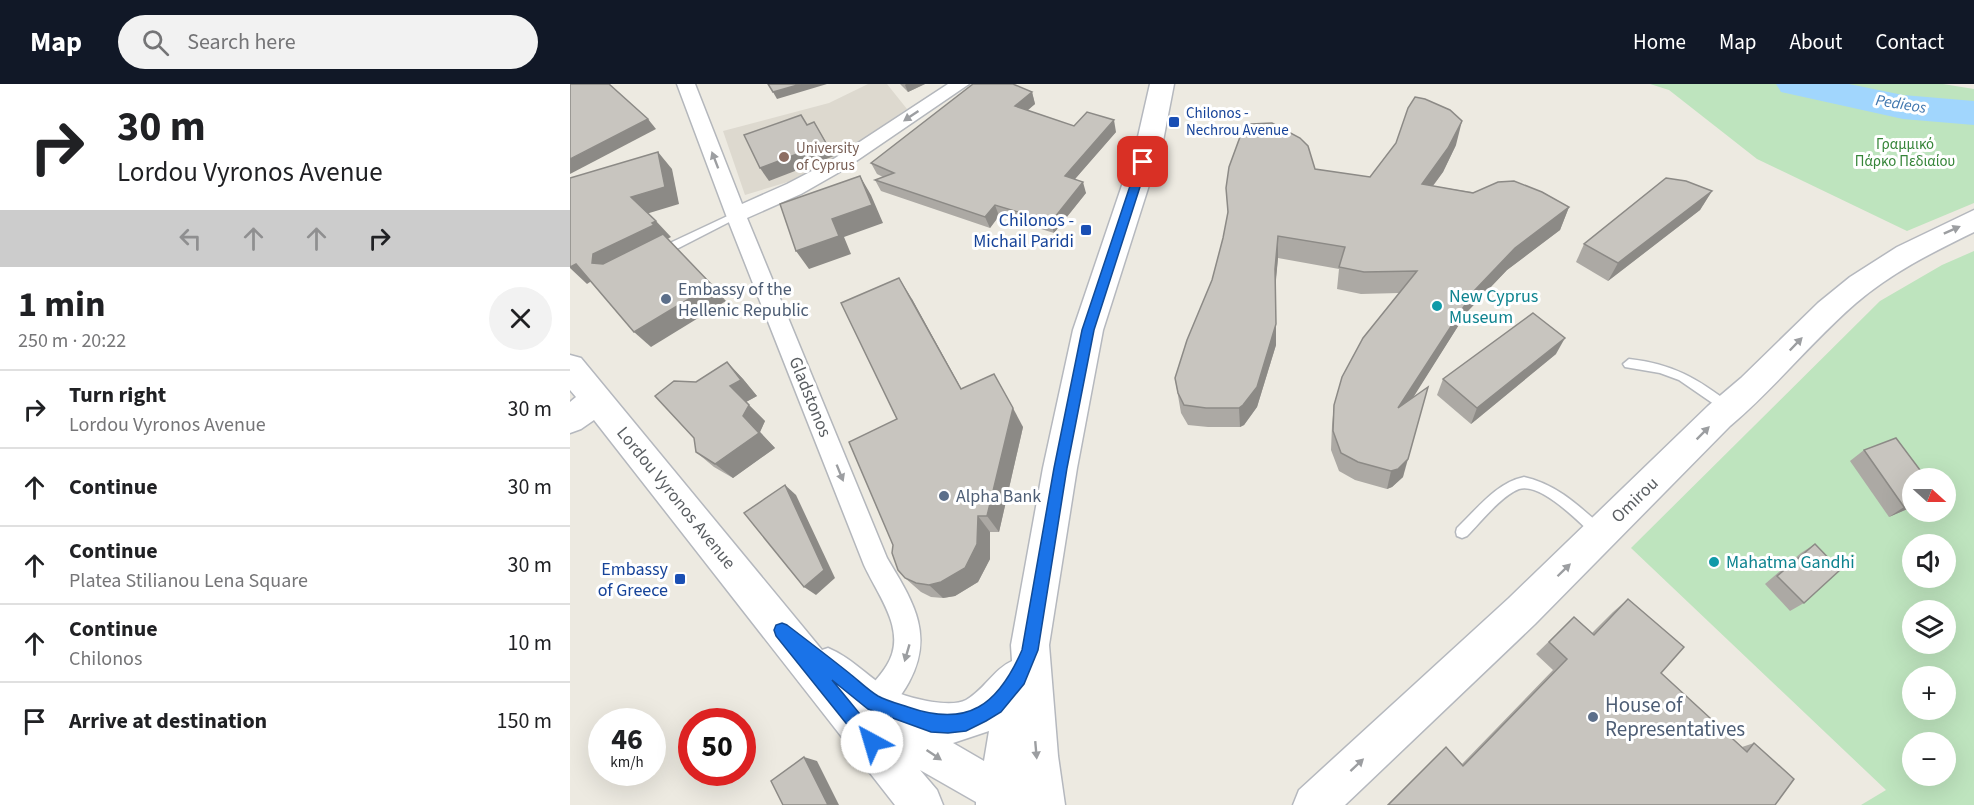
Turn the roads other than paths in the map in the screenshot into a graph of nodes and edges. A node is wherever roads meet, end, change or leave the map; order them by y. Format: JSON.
{"nodes":[{"id":1,"x":686,"y":84,"type":"edge"},
{"id":2,"x":960,"y":84,"type":"edge"},
{"id":3,"x":1162,"y":84,"type":"edge"},
{"id":4,"x":736,"y":215,"type":"junction"},
{"id":5,"x":1974,"y":220,"type":"edge"},
{"id":6,"x":647,"y":259,"type":"edge"},
{"id":7,"x":1629,"y":364,"type":"dead end"},
{"id":8,"x":570,"y":367,"type":"edge"},
{"id":9,"x":1729,"y":408,"type":"junction"},
{"id":10,"x":584,"y":409,"type":"edge"},
{"id":11,"x":1462,"y":532,"type":"dead end"},
{"id":12,"x":1600,"y":533,"type":"junction"},
{"id":13,"x":782,"y":630,"type":"junction"},
{"id":14,"x":1024,"y":664,"type":"junction"},
{"id":15,"x":874,"y":703,"type":"junction"},
{"id":16,"x":1007,"y":800,"type":"edge"},
{"id":17,"x":922,"y":805,"type":"edge"},
{"id":18,"x":1044,"y":805,"type":"edge"},
{"id":19,"x":1314,"y":805,"type":"edge"}],
"edges":[{"from":4,"to":1,"type":"street","name":"Gladstonos","one_way":true},
{"from":2,"to":4,"type":"street","one_way":true},
{"from":3,"to":14,"type":"main road"},
{"from":4,"to":6,"type":"lane"},
{"from":4,"to":15,"type":"street","name":"Gladstonos","one_way":true},
{"from":9,"to":5,"type":"main road","name":"Omirou","one_way":true},
{"from":7,"to":9,"type":"lane"},
{"from":8,"to":10,"type":"main road","name":"Lordou Vyronos Avenue"},
{"from":12,"to":9,"type":"main road","name":"Omirou","one_way":true},
{"from":10,"to":13,"type":"main road","name":"Lordou Vyronos Avenue"},
{"from":11,"to":12,"type":"lane"},
{"from":19,"to":12,"type":"main road","name":"Omirou","one_way":true},
{"from":13,"to":15,"type":"main road","name":"Lordou Vyronos Avenue"},
{"from":13,"to":17,"type":"main road","name":"Lordou Vyronos Avenue"},
{"from":14,"to":15,"type":"main road"},
{"from":14,"to":16,"type":"main road"},
{"from":14,"to":18,"type":"main road","one_way":true},
{"from":15,"to":16,"type":"main road","name":"Lordou Vyronos Avenue","one_way":true}]}
